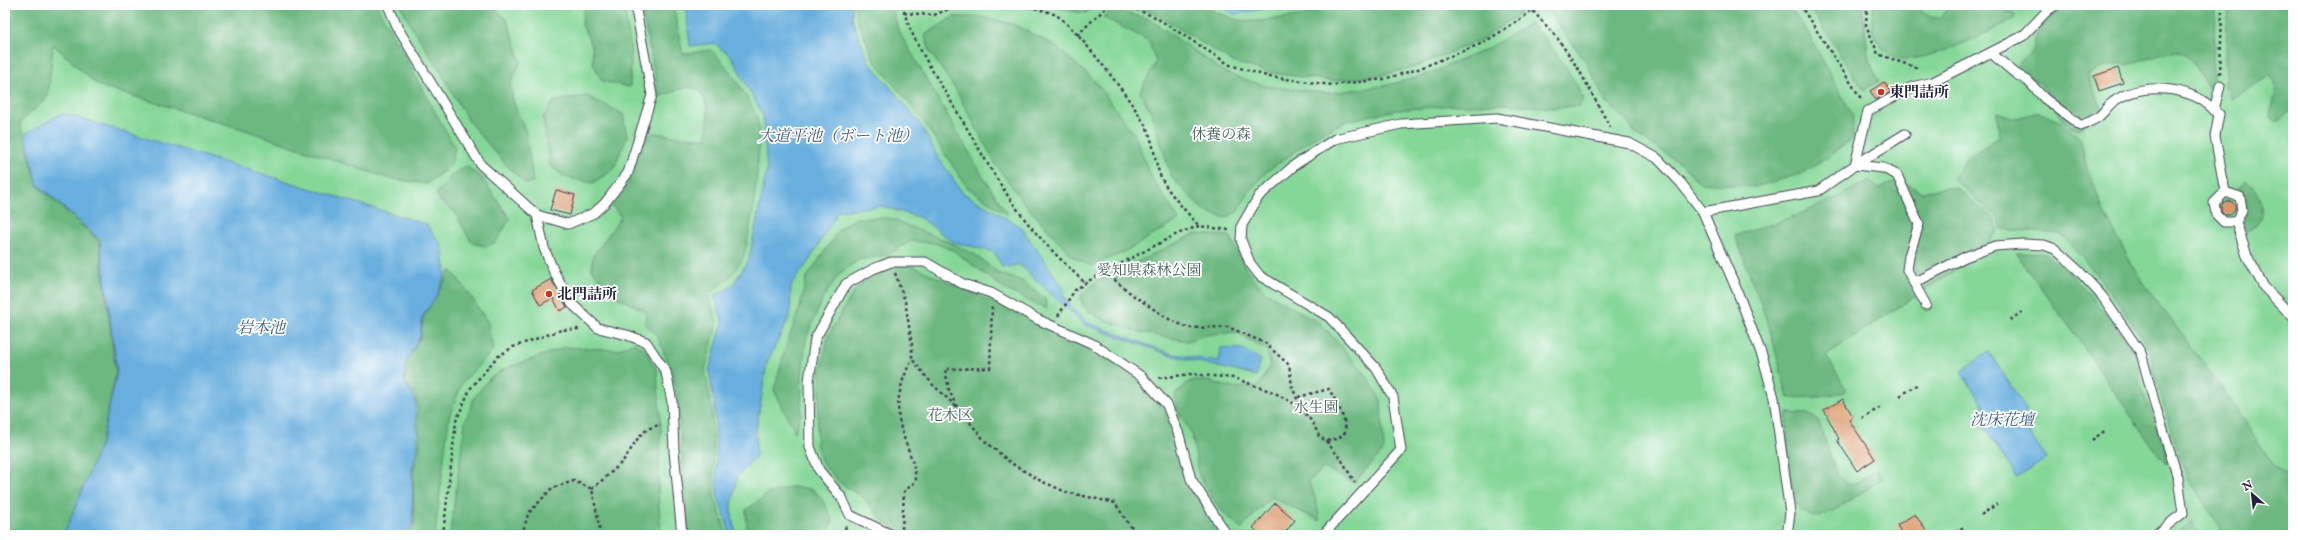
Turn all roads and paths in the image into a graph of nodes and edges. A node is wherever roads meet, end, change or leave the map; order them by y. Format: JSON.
{"nodes":[{"id":1,"x":388,"y":5,"type":"edge"},
{"id":2,"x":635,"y":5,"type":"edge"},
{"id":3,"x":902,"y":5,"type":"edge"},
{"id":4,"x":959,"y":5,"type":"edge"},
{"id":5,"x":1017,"y":5,"type":"edge"},
{"id":6,"x":1109,"y":5,"type":"edge"},
{"id":7,"x":1125,"y":5,"type":"edge"},
{"id":8,"x":1537,"y":5,"type":"edge"},
{"id":9,"x":1800,"y":5,"type":"edge"},
{"id":10,"x":1867,"y":5,"type":"edge"},
{"id":11,"x":2056,"y":5,"type":"edge"},
{"id":12,"x":2222,"y":9,"type":"dead end"},
{"id":13,"x":1533,"y":11,"type":"junction"},
{"id":14,"x":904,"y":13,"type":"junction"},
{"id":15,"x":1077,"y":35,"type":"junction"},
{"id":16,"x":1992,"y":53,"type":"junction"},
{"id":17,"x":1917,"y":68,"type":"dead end"},
{"id":18,"x":2220,"y":86,"type":"joint"},
{"id":19,"x":2214,"y":110,"type":"junction"},
{"id":20,"x":1868,"y":111,"type":"junction"},
{"id":21,"x":1905,"y":134,"type":"dead end"},
{"id":22,"x":1620,"y":141,"type":"junction"},
{"id":23,"x":1855,"y":165,"type":"junction"},
{"id":24,"x":2225,"y":192,"type":"junction"},
{"id":25,"x":1703,"y":212,"type":"junction"},
{"id":26,"x":537,"y":215,"type":"junction"},
{"id":27,"x":2236,"y":222,"type":"junction"},
{"id":28,"x":1199,"y":226,"type":"junction"},
{"id":29,"x":1241,"y":233,"type":"junction"},
{"id":30,"x":891,"y":262,"type":"junction"},
{"id":31,"x":1105,"y":272,"type":"junction"},
{"id":32,"x":1085,"y":283,"type":"junction"},
{"id":33,"x":1914,"y":283,"type":"junction"},
{"id":34,"x":991,"y":293,"type":"junction"},
{"id":35,"x":1926,"y":305,"type":"dead end"},
{"id":36,"x":2025,"y":310,"type":"dead end"},
{"id":37,"x":2293,"y":317,"type":"edge"},
{"id":38,"x":2010,"y":320,"type":"dead end"},
{"id":39,"x":1052,"y":326,"type":"junction"},
{"id":40,"x":598,"y":328,"type":"junction"},
{"id":41,"x":912,"y":359,"type":"junction"},
{"id":42,"x":1156,"y":378,"type":"dead end"},
{"id":43,"x":1917,"y":385,"type":"dead end"},
{"id":44,"x":1900,"y":396,"type":"dead end"},
{"id":45,"x":1298,"y":397,"type":"junction"},
{"id":46,"x":1300,"y":407,"type":"junction"},
{"id":47,"x":1881,"y":407,"type":"dead end"},
{"id":48,"x":959,"y":409,"type":"junction"},
{"id":49,"x":1862,"y":418,"type":"dead end"},
{"id":50,"x":673,"y":424,"type":"junction"},
{"id":51,"x":2106,"y":430,"type":"dead end"},
{"id":52,"x":2092,"y":440,"type":"dead end"},
{"id":53,"x":1326,"y":441,"type":"junction"},
{"id":54,"x":592,"y":489,"type":"junction"},
{"id":55,"x":1357,"y":497,"type":"junction"},
{"id":56,"x":1997,"y":504,"type":"dead end"},
{"id":57,"x":1981,"y":515,"type":"dead end"},
{"id":58,"x":1964,"y":527,"type":"dead end"},
{"id":59,"x":443,"y":535,"type":"edge"},
{"id":60,"x":522,"y":535,"type":"edge"},
{"id":61,"x":602,"y":535,"type":"edge"},
{"id":62,"x":682,"y":535,"type":"edge"},
{"id":63,"x":892,"y":535,"type":"edge"},
{"id":64,"x":902,"y":535,"type":"edge"},
{"id":65,"x":1141,"y":535,"type":"edge"},
{"id":66,"x":1227,"y":535,"type":"edge"},
{"id":67,"x":1323,"y":535,"type":"edge"},
{"id":68,"x":1788,"y":535,"type":"edge"},
{"id":69,"x":1950,"y":535,"type":"edge"},
{"id":70,"x":2155,"y":535,"type":"edge"}],
"edges":[{"from":1,"to":26,"type":"lane"},
{"from":2,"to":26,"type":"lane"},
{"from":3,"to":14,"type":"path"},
{"from":4,"to":14,"type":"path"},
{"from":5,"to":15,"type":"path"},
{"from":6,"to":15,"type":"path"},
{"from":7,"to":13,"type":"path"},
{"from":8,"to":13,"type":"path"},
{"from":9,"to":20,"type":"path"},
{"from":10,"to":17,"type":"path"},
{"from":11,"to":16,"type":"lane"},
{"from":12,"to":18,"type":"path"},
{"from":13,"to":22,"type":"path"},
{"from":14,"to":32,"type":"path"},
{"from":15,"to":28,"type":"path"},
{"from":16,"to":19,"type":"lane"},
{"from":16,"to":20,"type":"lane"},
{"from":18,"to":19,"type":"lane"},
{"from":19,"to":24,"type":"lane"},
{"from":20,"to":23,"type":"lane"},
{"from":21,"to":23,"type":"lane"},
{"from":22,"to":25,"type":"lane"},
{"from":22,"to":29,"type":"lane"},
{"from":23,"to":25,"type":"lane"},
{"from":23,"to":33,"type":"lane"},
{"from":24,"to":27,"type":"lane"},
{"from":24,"to":27,"type":"lane"},
{"from":25,"to":68,"type":"lane"},
{"from":26,"to":40,"type":"lane"},
{"from":27,"to":37,"type":"lane"},
{"from":28,"to":29,"type":"path"},
{"from":28,"to":31,"type":"path"},
{"from":29,"to":55,"type":"lane"},
{"from":30,"to":34,"type":"lane"},
{"from":30,"to":41,"type":"path"},
{"from":30,"to":63,"type":"lane"},
{"from":31,"to":32,"type":"path"},
{"from":31,"to":45,"type":"path"},
{"from":32,"to":39,"type":"path"},
{"from":33,"to":35,"type":"lane"},
{"from":33,"to":70,"type":"lane"},
{"from":34,"to":39,"type":"lane"},
{"from":34,"to":48,"type":"path"},
{"from":36,"to":38,"type":"path"},
{"from":39,"to":66,"type":"lane"},
{"from":40,"to":50,"type":"lane"},
{"from":40,"to":59,"type":"path"},
{"from":41,"to":48,"type":"path"},
{"from":41,"to":64,"type":"path"},
{"from":42,"to":46,"type":"path"},
{"from":43,"to":44,"type":"path"},
{"from":45,"to":46,"type":"path"},
{"from":45,"to":53,"type":"path"},
{"from":46,"to":53,"type":"path"},
{"from":47,"to":49,"type":"path"},
{"from":48,"to":65,"type":"path"},
{"from":50,"to":54,"type":"path"},
{"from":50,"to":62,"type":"lane"},
{"from":51,"to":52,"type":"path"},
{"from":53,"to":55,"type":"path"},
{"from":54,"to":60,"type":"path"},
{"from":54,"to":61,"type":"path"},
{"from":55,"to":67,"type":"lane"},
{"from":56,"to":57,"type":"path"},
{"from":58,"to":69,"type":"path"}]}
